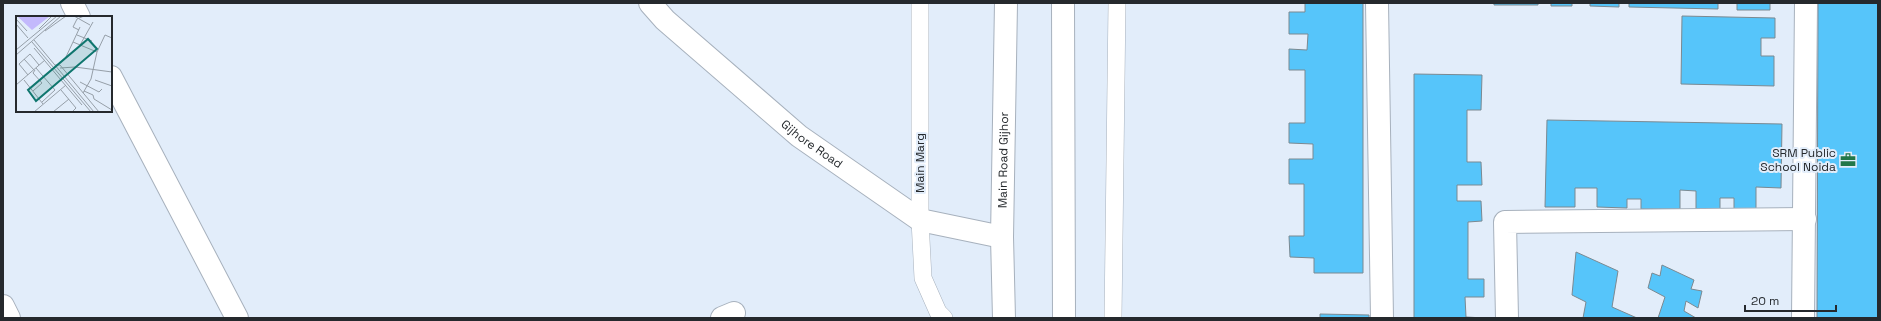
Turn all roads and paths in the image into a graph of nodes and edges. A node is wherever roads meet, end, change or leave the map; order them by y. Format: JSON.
{"nodes":[{"id":1,"x":72,"y":3,"type":"edge"},
{"id":2,"x":650,"y":3,"type":"edge"},
{"id":3,"x":920,"y":3,"type":"edge"},
{"id":4,"x":1006,"y":3,"type":"edge"},
{"id":5,"x":1063,"y":3,"type":"edge"},
{"id":6,"x":1117,"y":3,"type":"edge"},
{"id":7,"x":1377,"y":3,"type":"edge"},
{"id":8,"x":1806,"y":3,"type":"edge"},
{"id":9,"x":78,"y":16,"type":"edge"},
{"id":10,"x":112,"y":79,"type":"edge"},
{"id":11,"x":1805,"y":219,"type":"junction"},
{"id":12,"x":920,"y":220,"type":"junction"},
{"id":13,"x":1002,"y":238,"type":"junction"},
{"id":14,"x":3,"y":306,"type":"edge"},
{"id":15,"x":9,"y":318,"type":"edge"},
{"id":16,"x":237,"y":318,"type":"edge"},
{"id":17,"x":944,"y":318,"type":"edge"},
{"id":18,"x":1004,"y":318,"type":"edge"},
{"id":19,"x":1064,"y":318,"type":"edge"},
{"id":20,"x":1113,"y":318,"type":"edge"},
{"id":21,"x":1382,"y":318,"type":"edge"},
{"id":22,"x":1507,"y":318,"type":"edge"},
{"id":23,"x":1803,"y":318,"type":"edge"}],
"edges":[{"from":1,"to":9,"type":"street"},
{"from":2,"to":12,"type":"street","name":"Gijhore Road"},
{"from":3,"to":12,"type":"lane","name":"Main Marg"},
{"from":4,"to":13,"type":"street","name":"Main Road Gijhor"},
{"from":5,"to":19,"type":"street"},
{"from":6,"to":20,"type":"lane"},
{"from":7,"to":21,"type":"street"},
{"from":8,"to":11,"type":"street"},
{"from":10,"to":16,"type":"street"},
{"from":11,"to":22,"type":"street"},
{"from":11,"to":23,"type":"street"},
{"from":12,"to":13,"type":"street","name":"Gijhore Road"},
{"from":12,"to":17,"type":"lane","name":"Main Marg"},
{"from":13,"to":18,"type":"street","name":"Main Road Gijhor"},
{"from":14,"to":15,"type":"street"}]}
